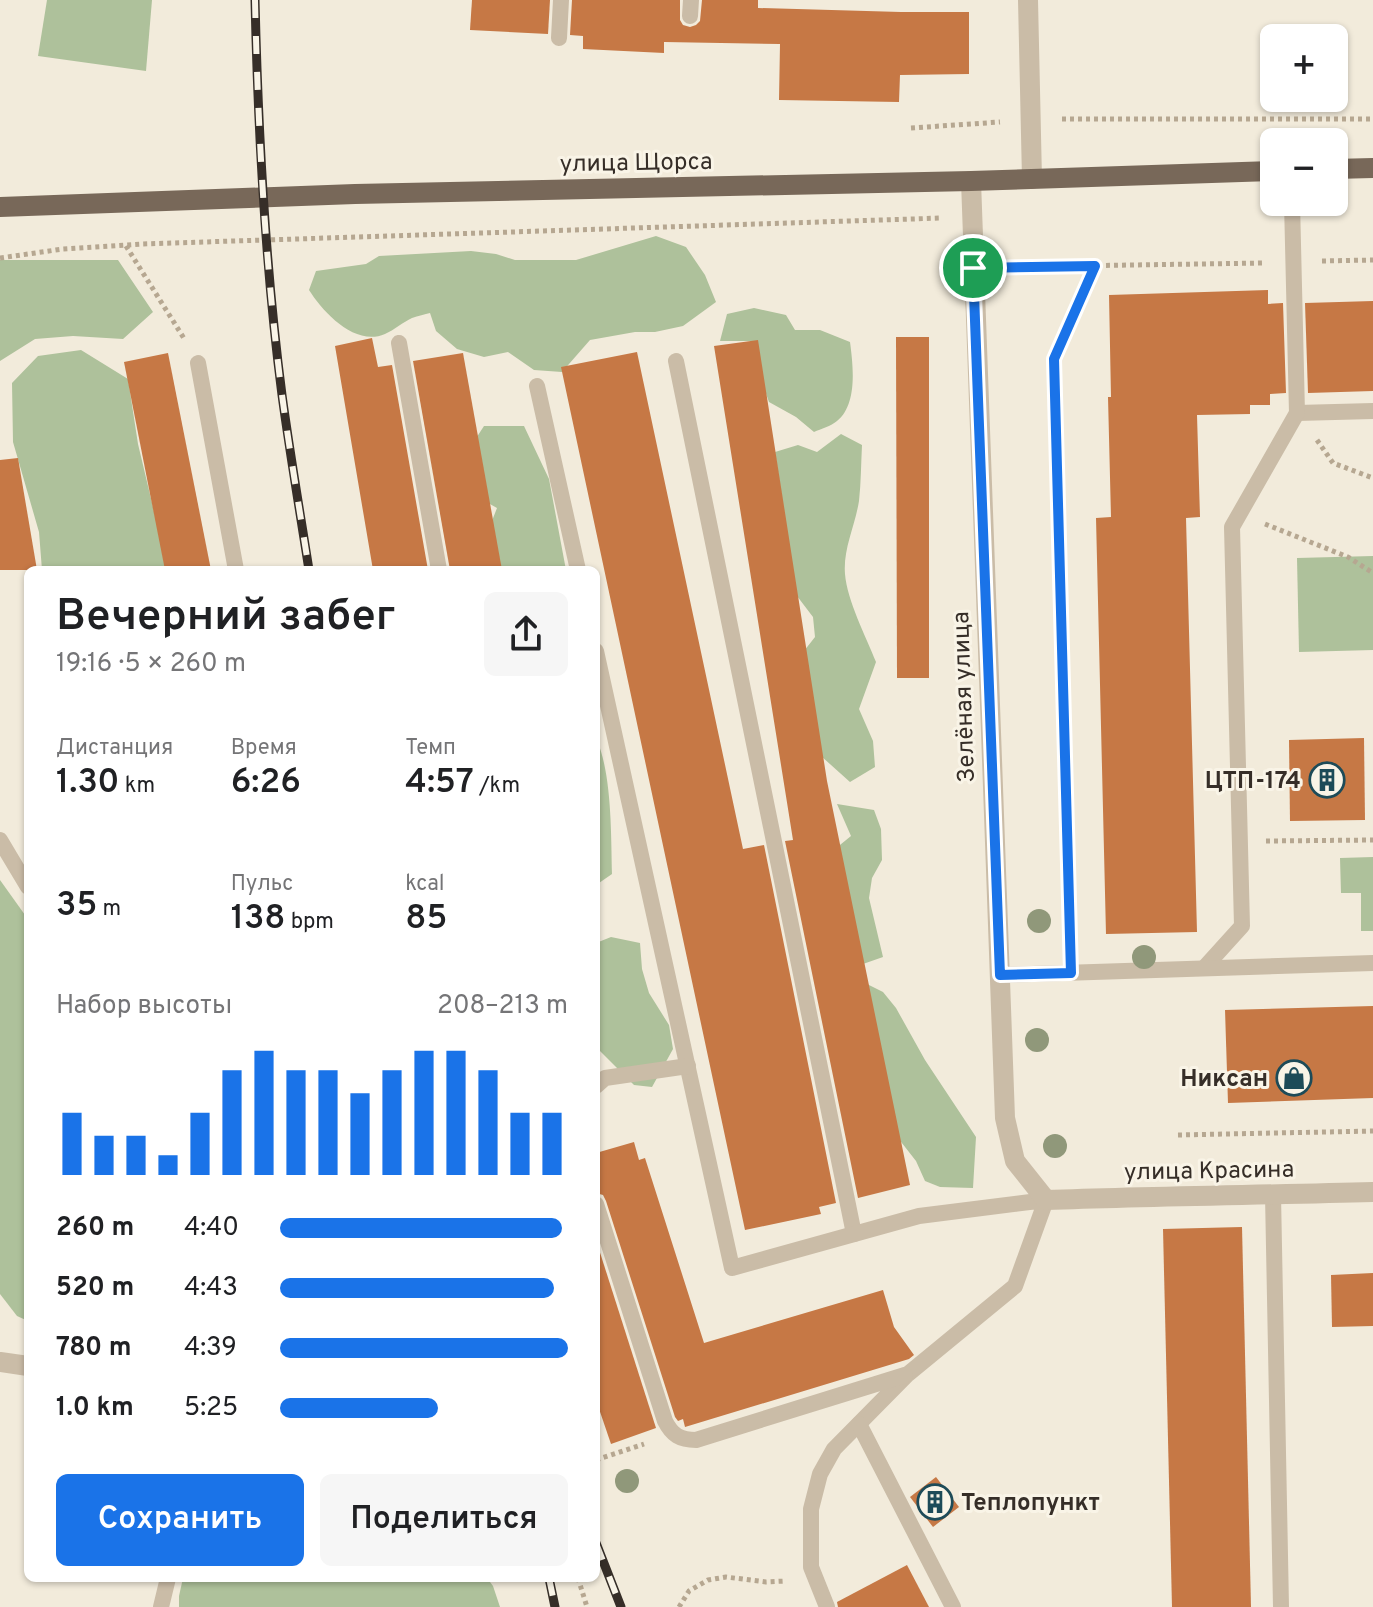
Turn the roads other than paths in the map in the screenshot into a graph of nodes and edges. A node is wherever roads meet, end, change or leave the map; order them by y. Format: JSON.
{"nodes":[{"id":1,"x":561,"y":0,"type":"edge"},
{"id":2,"x":1028,"y":0,"type":"edge"},
{"id":3,"x":559,"y":38,"type":"dead end"},
{"id":4,"x":1373,"y":168,"type":"edge"},
{"id":5,"x":1348,"y":169,"type":"edge"},
{"id":6,"x":1260,"y":171,"type":"edge"},
{"id":7,"x":1032,"y":179,"type":"junction"},
{"id":8,"x":971,"y":181,"type":"junction"},
{"id":9,"x":0,"y":207,"type":"edge"},
{"id":10,"x":1292,"y":216,"type":"edge"},
{"id":11,"x":399,"y":343,"type":"dead end"},
{"id":12,"x":676,"y":361,"type":"dead end"},
{"id":13,"x":198,"y":363,"type":"dead end"},
{"id":14,"x":537,"y":386,"type":"dead end"},
{"id":15,"x":1373,"y":411,"type":"edge"},
{"id":16,"x":1297,"y":413,"type":"junction"},
{"id":17,"x":235,"y":566,"type":"edge"},
{"id":18,"x":438,"y":566,"type":"edge"},
{"id":19,"x":577,"y":566,"type":"edge"},
{"id":20,"x":600,"y":669,"type":"edge"},
{"id":21,"x":0,"y":840,"type":"edge"},
{"id":22,"x":24,"y":880,"type":"edge"},
{"id":23,"x":1373,"y":963,"type":"edge"},
{"id":24,"x":1204,"y":968,"type":"junction"},
{"id":25,"x":1000,"y":975,"type":"junction"},
{"id":26,"x":688,"y":1066,"type":"junction"},
{"id":27,"x":600,"y":1079,"type":"edge"},
{"id":28,"x":1373,"y":1192,"type":"edge"},
{"id":29,"x":1273,"y":1195,"type":"junction"},
{"id":30,"x":1046,"y":1200,"type":"junction"},
{"id":31,"x":600,"y":1217,"type":"edge"},
{"id":32,"x":854,"y":1234,"type":"junction"},
{"id":33,"x":0,"y":1362,"type":"edge"},
{"id":34,"x":24,"y":1365,"type":"edge"},
{"id":35,"x":908,"y":1374,"type":"junction"},
{"id":36,"x":859,"y":1424,"type":"junction"},
{"id":37,"x":167,"y":1582,"type":"edge"},
{"id":38,"x":161,"y":1607,"type":"edge"},
{"id":39,"x":827,"y":1607,"type":"edge"},
{"id":40,"x":953,"y":1607,"type":"edge"},
{"id":41,"x":1281,"y":1607,"type":"edge"}],
"edges":[{"from":1,"to":3,"type":"lane"},
{"from":2,"to":7,"type":"street"},
{"from":4,"to":5,"type":"main road"},
{"from":6,"to":7,"type":"main road","name":"улица Щорса"},
{"from":7,"to":8,"type":"main road","name":"улица Щорса"},
{"from":8,"to":9,"type":"main road","name":"улица Щорса"},
{"from":8,"to":25,"type":"street","name":"Зелёная улица"},
{"from":10,"to":16,"type":"lane"},
{"from":11,"to":18,"type":"lane"},
{"from":12,"to":32,"type":"lane"},
{"from":13,"to":17,"type":"lane"},
{"from":14,"to":19,"type":"lane"},
{"from":15,"to":16,"type":"lane"},
{"from":16,"to":24,"type":"lane"},
{"from":20,"to":26,"type":"lane"},
{"from":21,"to":22,"type":"lane"},
{"from":23,"to":24,"type":"lane"},
{"from":24,"to":25,"type":"lane"},
{"from":25,"to":30,"type":"street","name":"Зелёная улица"},
{"from":26,"to":27,"type":"lane"},
{"from":26,"to":32,"type":"lane"},
{"from":28,"to":29,"type":"street","name":"улица Красина"},
{"from":29,"to":30,"type":"street","name":"улица Красина"},
{"from":29,"to":41,"type":"lane"},
{"from":30,"to":32,"type":"lane"},
{"from":30,"to":35,"type":"lane"},
{"from":31,"to":35,"type":"lane"},
{"from":33,"to":34,"type":"street"},
{"from":35,"to":36,"type":"lane"},
{"from":36,"to":39,"type":"lane"},
{"from":36,"to":40,"type":"lane"},
{"from":37,"to":38,"type":"lane"}]}
